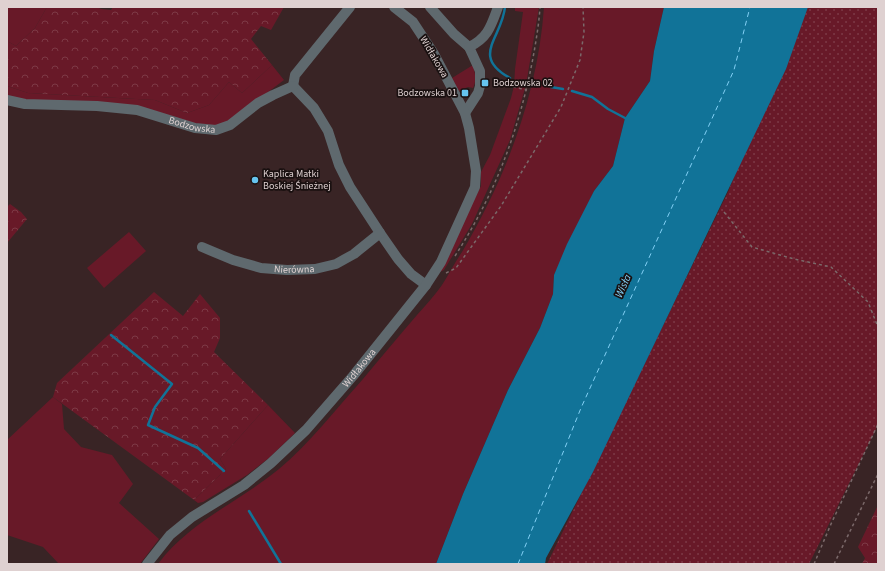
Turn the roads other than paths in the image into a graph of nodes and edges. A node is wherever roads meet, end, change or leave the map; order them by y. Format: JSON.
{"nodes":[{"id":1,"x":350,"y":7,"type":"edge"},
{"id":2,"x":394,"y":7,"type":"edge"},
{"id":3,"x":430,"y":7,"type":"edge"},
{"id":4,"x":498,"y":7,"type":"edge"},
{"id":5,"x":469,"y":47,"type":"junction"},
{"id":6,"x":293,"y":86,"type":"junction"},
{"id":7,"x":7,"y":100,"type":"edge"},
{"id":8,"x":465,"y":113,"type":"junction"},
{"id":9,"x":380,"y":233,"type":"junction"},
{"id":10,"x":202,"y":247,"type":"dead end"},
{"id":11,"x":426,"y":285,"type":"junction"},
{"id":12,"x":146,"y":564,"type":"edge"}],
"edges":[{"from":1,"to":6,"type":"street"},
{"from":2,"to":8,"type":"street","name":"Widłakowa"},
{"from":3,"to":5,"type":"street"},
{"from":4,"to":5,"type":"street"},
{"from":5,"to":8,"type":"street"},
{"from":6,"to":7,"type":"street","name":"Bodzowska"},
{"from":6,"to":9,"type":"street"},
{"from":8,"to":11,"type":"street","name":"Widłakowa"},
{"from":9,"to":10,"type":"street","name":"Nierówna"},
{"from":9,"to":11,"type":"street"},
{"from":11,"to":12,"type":"street","name":"Widłakowa"}]}
